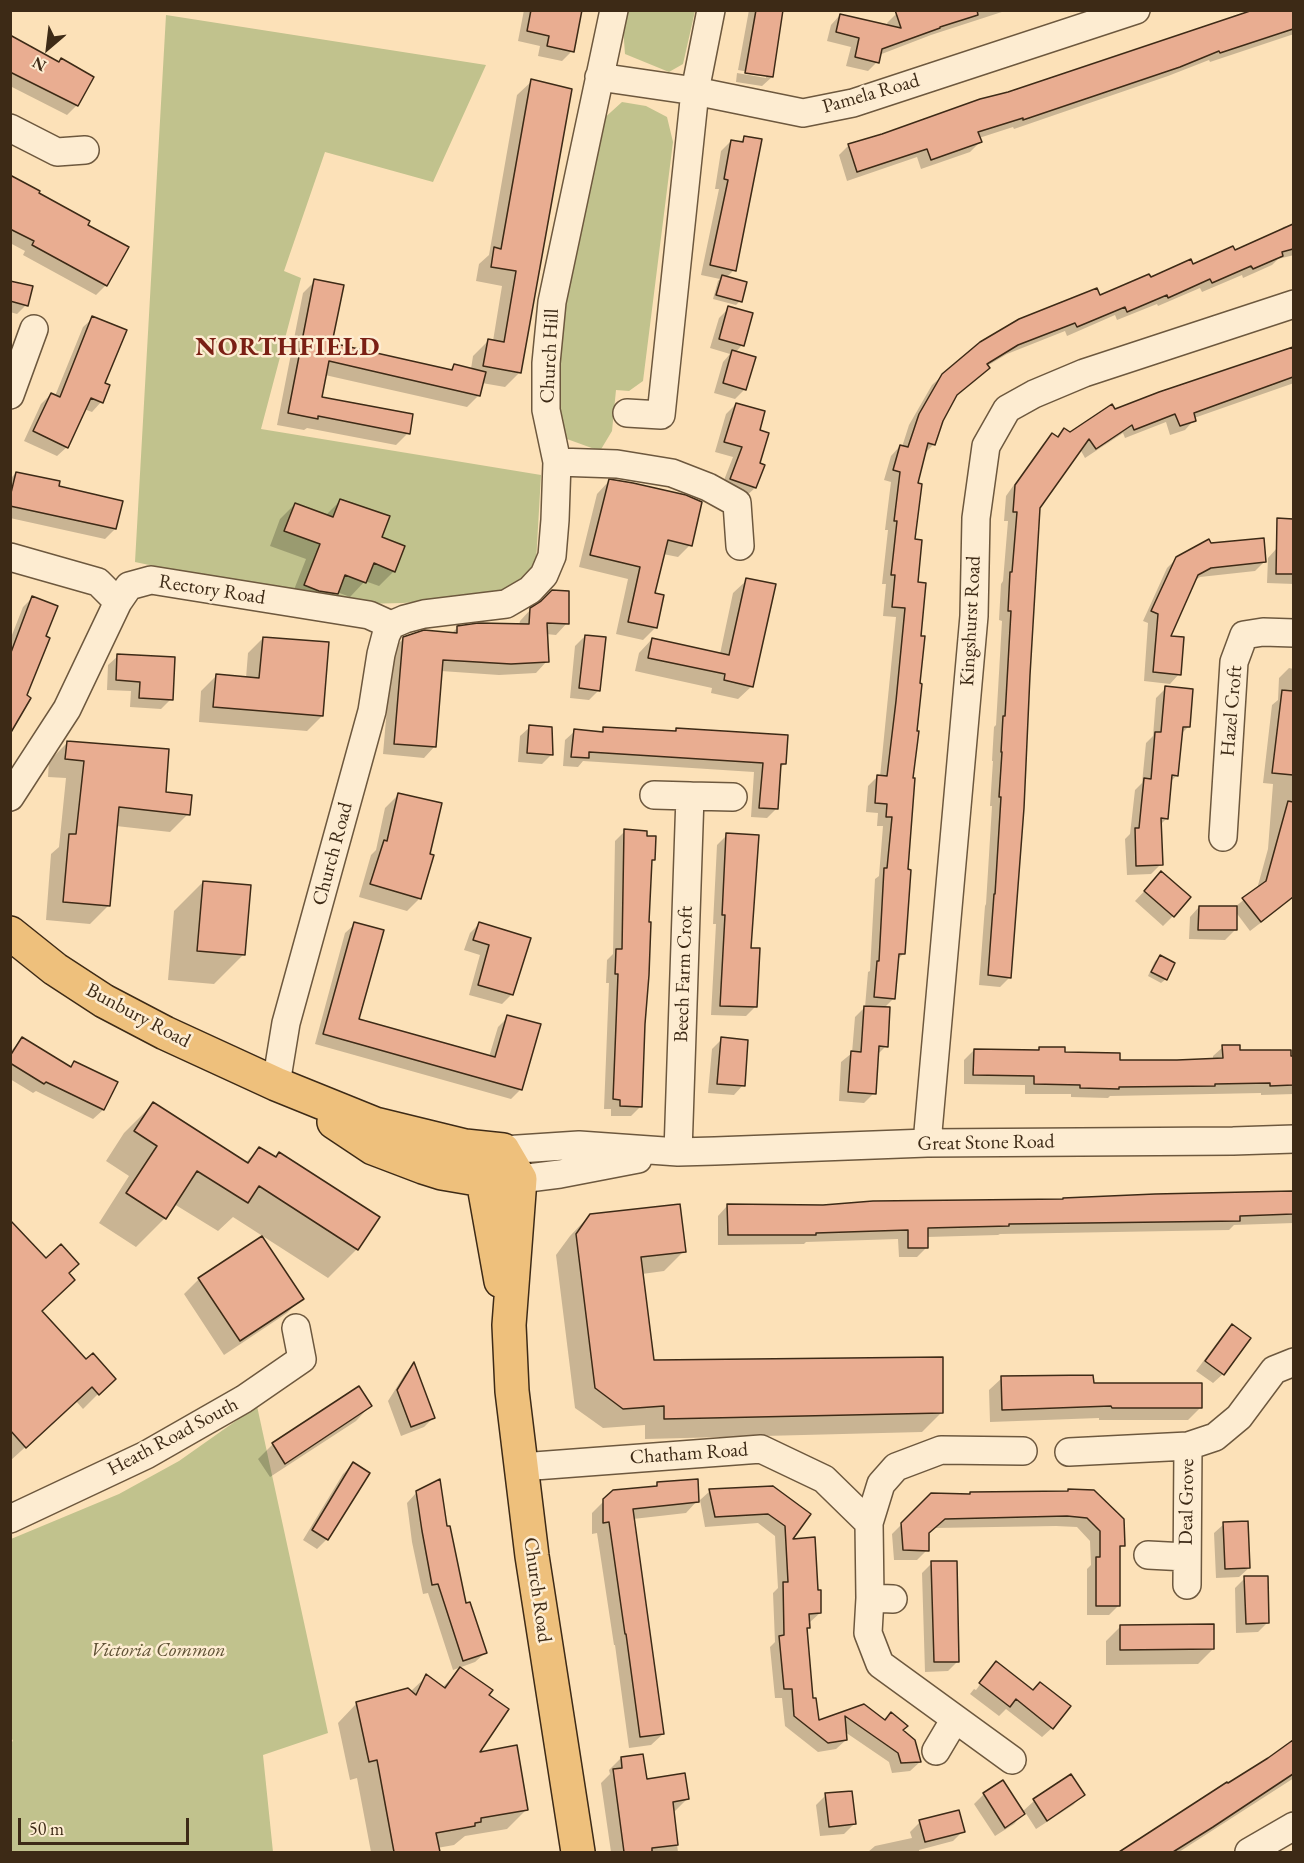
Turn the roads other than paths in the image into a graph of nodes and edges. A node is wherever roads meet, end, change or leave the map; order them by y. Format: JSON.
{"nodes":[{"id":1,"x":614,"y":10,"type":"edge"},
{"id":2,"x":711,"y":10,"type":"edge"},
{"id":3,"x":1136,"y":10,"type":"edge"},
{"id":4,"x":599,"y":77,"type":"junction"},
{"id":5,"x":696,"y":91,"type":"junction"},
{"id":6,"x":10,"y":128,"type":"edge"},
{"id":7,"x":85,"y":150,"type":"dead end"},
{"id":8,"x":1293,"y":304,"type":"edge"},
{"id":9,"x":34,"y":329,"type":"dead end"},
{"id":10,"x":10,"y":395,"type":"edge"},
{"id":11,"x":627,"y":413,"type":"dead end"},
{"id":12,"x":557,"y":462,"type":"junction"},
{"id":13,"x":740,"y":546,"type":"dead end"},
{"id":14,"x":10,"y":557,"type":"edge"},
{"id":15,"x":118,"y":602,"type":"junction"},
{"id":16,"x":391,"y":625,"type":"junction"},
{"id":17,"x":1293,"y":633,"type":"edge"},
{"id":18,"x":654,"y":795,"type":"dead end"},
{"id":19,"x":690,"y":796,"type":"junction"},
{"id":20,"x":10,"y":797,"type":"edge"},
{"id":21,"x":733,"y":797,"type":"dead end"},
{"id":22,"x":1223,"y":837,"type":"dead end"},
{"id":23,"x":10,"y":933,"type":"edge"},
{"id":24,"x":276,"y":1084,"type":"junction"},
{"id":25,"x":1293,"y":1138,"type":"edge"},
{"id":26,"x":927,"y":1143,"type":"junction"},
{"id":27,"x":502,"y":1150,"type":"junction"},
{"id":28,"x":678,"y":1152,"type":"junction"},
{"id":29,"x":520,"y":1179,"type":"junction"},
{"id":30,"x":483,"y":1180,"type":"junction"},
{"id":31,"x":509,"y":1325,"type":"junction"},
{"id":32,"x":296,"y":1328,"type":"dead end"},
{"id":33,"x":1293,"y":1362,"type":"edge"},
{"id":34,"x":1188,"y":1446,"type":"junction"},
{"id":35,"x":1023,"y":1451,"type":"dead end"},
{"id":36,"x":1069,"y":1452,"type":"dead end"},
{"id":37,"x":521,"y":1467,"type":"junction"},
{"id":38,"x":10,"y":1519,"type":"edge"},
{"id":39,"x":869,"y":1523,"type":"junction"},
{"id":40,"x":1149,"y":1555,"type":"dead end"},
{"id":41,"x":1186,"y":1557,"type":"junction"},
{"id":42,"x":1186,"y":1585,"type":"dead end"},
{"id":43,"x":955,"y":1719,"type":"junction"},
{"id":44,"x":936,"y":1751,"type":"dead end"},
{"id":45,"x":1012,"y":1760,"type":"dead end"},
{"id":46,"x":1293,"y":1826,"type":"edge"},
{"id":47,"x":578,"y":1852,"type":"edge"},
{"id":48,"x":1249,"y":1852,"type":"edge"}],
"edges":[{"from":1,"to":4,"type":"street","name":"Church Hill"},
{"from":2,"to":5,"type":"street"},
{"from":3,"to":5,"type":"street","name":"Pamela Road"},
{"from":4,"to":5,"type":"street","name":"Pamela Road"},
{"from":4,"to":12,"type":"street","name":"Church Hill"},
{"from":5,"to":11,"type":"street"},
{"from":6,"to":7,"type":"street"},
{"from":8,"to":26,"type":"street","name":"Kingshurst Road"},
{"from":9,"to":10,"type":"street"},
{"from":12,"to":13,"type":"street"},
{"from":12,"to":16,"type":"street","name":"Church Hill"},
{"from":14,"to":15,"type":"street"},
{"from":15,"to":16,"type":"street","name":"Rectory Road"},
{"from":15,"to":20,"type":"street","name":"Rectory Road"},
{"from":16,"to":24,"type":"street","name":"Church Road"},
{"from":17,"to":22,"type":"street","name":"Hazel Croft"},
{"from":18,"to":19,"type":"street"},
{"from":19,"to":21,"type":"street"},
{"from":19,"to":28,"type":"street","name":"Beech Farm Croft"},
{"from":23,"to":24,"type":"main road","name":"Bunbury Road"},
{"from":24,"to":27,"type":"main road"},
{"from":24,"to":30,"type":"main road"},
{"from":25,"to":26,"type":"street","name":"Great Stone Road"},
{"from":26,"to":28,"type":"street","name":"Great Stone Road"},
{"from":27,"to":28,"type":"street","name":"Great Stone Road"},
{"from":27,"to":29,"type":"main road"},
{"from":27,"to":30,"type":"main road"},
{"from":28,"to":29,"type":"street","name":"Great Stone Road"},
{"from":29,"to":30,"type":"main road"},
{"from":29,"to":31,"type":"main road","name":"Church Road"},
{"from":30,"to":31,"type":"main road","name":"Church Road"},
{"from":31,"to":37,"type":"main road","name":"Church Road"},
{"from":32,"to":38,"type":"street","name":"Heath Road South"},
{"from":33,"to":34,"type":"street"},
{"from":34,"to":36,"type":"street"},
{"from":34,"to":41,"type":"street","name":"Deal Grove"},
{"from":35,"to":39,"type":"street"},
{"from":37,"to":39,"type":"street","name":"Chatham Road"},
{"from":37,"to":47,"type":"main road","name":"Church Road"},
{"from":39,"to":43,"type":"street"},
{"from":40,"to":41,"type":"street","name":"Deal Grove"},
{"from":41,"to":42,"type":"street","name":"Deal Grove"},
{"from":43,"to":44,"type":"street"},
{"from":43,"to":45,"type":"street"},
{"from":46,"to":48,"type":"street"}]}
